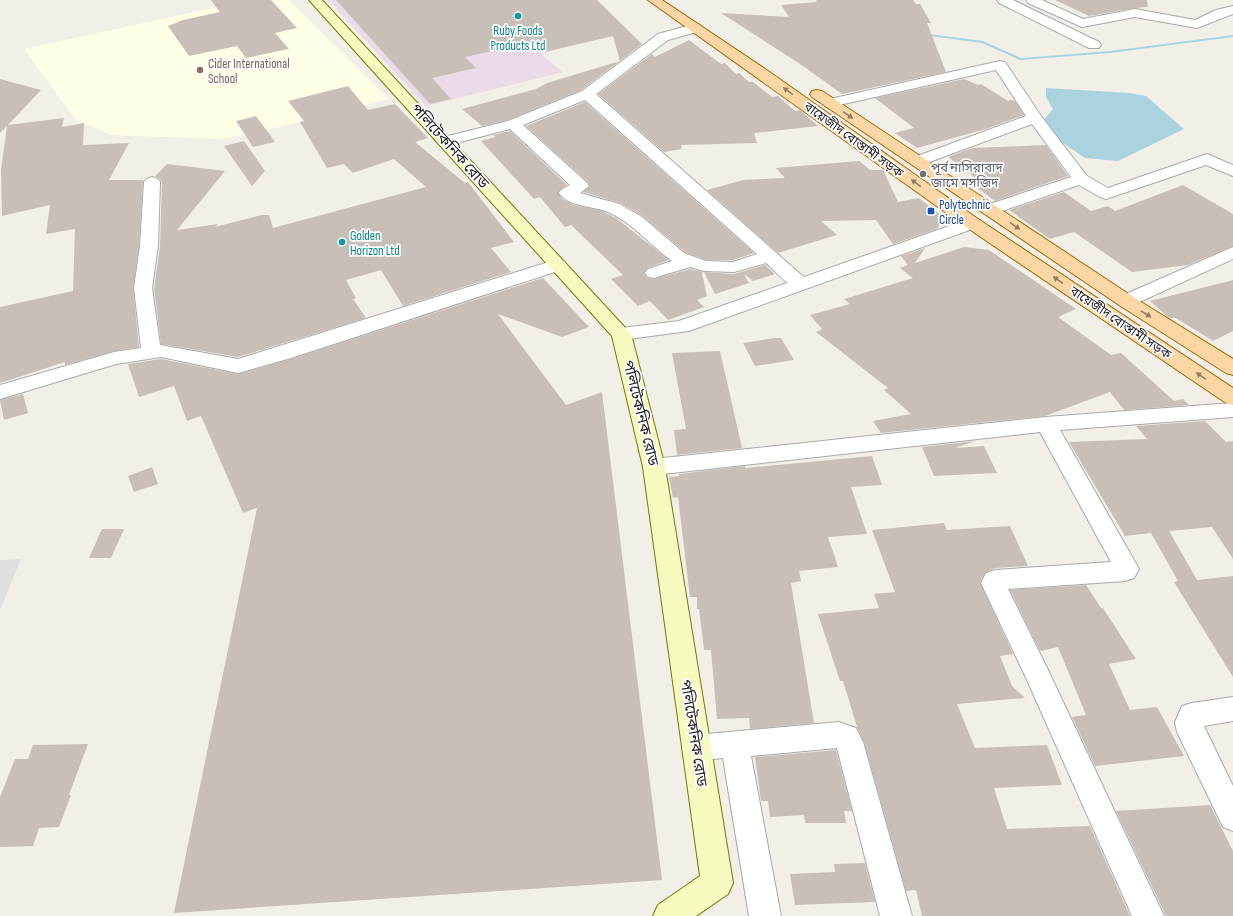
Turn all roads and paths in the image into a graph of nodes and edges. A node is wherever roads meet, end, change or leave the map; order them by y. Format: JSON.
{"nodes":[{"id":1,"x":315,"y":0,"type":"edge"},
{"id":2,"x":654,"y":0,"type":"edge"},
{"id":3,"x":676,"y":0,"type":"edge"},
{"id":4,"x":1003,"y":0,"type":"edge"},
{"id":5,"x":1032,"y":0,"type":"edge"},
{"id":6,"x":1233,"y":10,"type":"edge"},
{"id":7,"x":695,"y":28,"type":"junction"},
{"id":8,"x":1094,"y":45,"type":"dead end"},
{"id":9,"x":588,"y":94,"type":"junction"},
{"id":10,"x":830,"y":103,"type":"junction"},
{"id":11,"x":1036,"y":118,"type":"junction"},
{"id":12,"x":513,"y":124,"type":"junction"},
{"id":13,"x":445,"y":141,"type":"junction"},
{"id":14,"x":918,"y":161,"type":"junction"},
{"id":15,"x":1233,"y":171,"type":"edge"},
{"id":16,"x":1081,"y":179,"type":"junction"},
{"id":17,"x":152,"y":182,"type":"dead end"},
{"id":18,"x":990,"y":210,"type":"junction"},
{"id":19,"x":972,"y":223,"type":"junction"},
{"id":20,"x":1233,"y":252,"type":"edge"},
{"id":21,"x":769,"y":256,"type":"junction"},
{"id":22,"x":690,"y":261,"type":"junction"},
{"id":23,"x":558,"y":266,"type":"junction"},
{"id":24,"x":654,"y":273,"type":"dead end"},
{"id":25,"x":801,"y":284,"type":"junction"},
{"id":26,"x":1126,"y":301,"type":"junction"},
{"id":27,"x":621,"y":334,"type":"junction"},
{"id":28,"x":151,"y":353,"type":"junction"},
{"id":29,"x":1233,"y":368,"type":"edge"},
{"id":30,"x":0,"y":392,"type":"edge"},
{"id":31,"x":1233,"y":398,"type":"edge"},
{"id":32,"x":1233,"y":410,"type":"edge"},
{"id":33,"x":1046,"y":424,"type":"junction"},
{"id":34,"x":654,"y":467,"type":"junction"},
{"id":35,"x":1233,"y":709,"type":"edge"},
{"id":36,"x":735,"y":745,"type":"junction"},
{"id":37,"x":696,"y":748,"type":"junction"},
{"id":38,"x":1233,"y":817,"type":"edge"},
{"id":39,"x":669,"y":916,"type":"edge"},
{"id":40,"x":765,"y":916,"type":"edge"},
{"id":41,"x":896,"y":916,"type":"edge"},
{"id":42,"x":1148,"y":916,"type":"edge"}],
"edges":[{"from":1,"to":13,"type":"main road","name":"পলিটেকনিক রোড"},
{"from":2,"to":7,"type":"main road","name":"বায়েজীদ বোস্তামী সড়ক"},
{"from":3,"to":10,"type":"main road","name":"বায়েজীদ বোস্তামী সড়ক"},
{"from":4,"to":8,"type":"street"},
{"from":5,"to":6,"type":"street"},
{"from":7,"to":9,"type":"street"},
{"from":19,"to":7,"type":"main road","name":"বায়েজীদ বোস্তামী সড়ক","one_way":true},
{"from":9,"to":12,"type":"street"},
{"from":9,"to":21,"type":"street"},
{"from":10,"to":11,"type":"street"},
{"from":10,"to":14,"type":"main road","name":"বায়েজীদ বোস্তামী সড়ক","one_way":true},
{"from":11,"to":14,"type":"street"},
{"from":11,"to":16,"type":"street"},
{"from":12,"to":13,"type":"street"},
{"from":12,"to":22,"type":"street"},
{"from":13,"to":23,"type":"main road","name":"পলিটেকনিক রোড"},
{"from":14,"to":18,"type":"main road","name":"বায়েজীদ বোস্তামী সড়ক"},
{"from":15,"to":16,"type":"street"},
{"from":16,"to":18,"type":"street"},
{"from":17,"to":28,"type":"street"},
{"from":18,"to":26,"type":"main road","name":"বায়েজীদ বোস্তামী সড়ক","one_way":true},
{"from":19,"to":25,"type":"street"},
{"from":31,"to":19,"type":"main road","name":"বায়েজীদ বোস্তামী সড়ক","one_way":true},
{"from":20,"to":26,"type":"street"},
{"from":21,"to":22,"type":"street"},
{"from":21,"to":25,"type":"street"},
{"from":22,"to":24,"type":"street"},
{"from":23,"to":27,"type":"main road","name":"পলিটেকনিক রোড"},
{"from":23,"to":28,"type":"street"},
{"from":25,"to":27,"type":"street"},
{"from":26,"to":29,"type":"main road","name":"বায়েজীদ বোস্তামী সড়ক","one_way":true},
{"from":27,"to":34,"type":"main road","name":"পলিটেকনিক রোড"},
{"from":28,"to":30,"type":"street"},
{"from":32,"to":33,"type":"street"},
{"from":33,"to":34,"type":"street"},
{"from":33,"to":42,"type":"street"},
{"from":34,"to":37,"type":"main road","name":"পলিটেকনিক রোড"},
{"from":35,"to":38,"type":"street"},
{"from":36,"to":37,"type":"street"},
{"from":36,"to":40,"type":"street"},
{"from":36,"to":41,"type":"street"},
{"from":37,"to":39,"type":"main road","name":"পলিটেকনিক রোড"}]}
